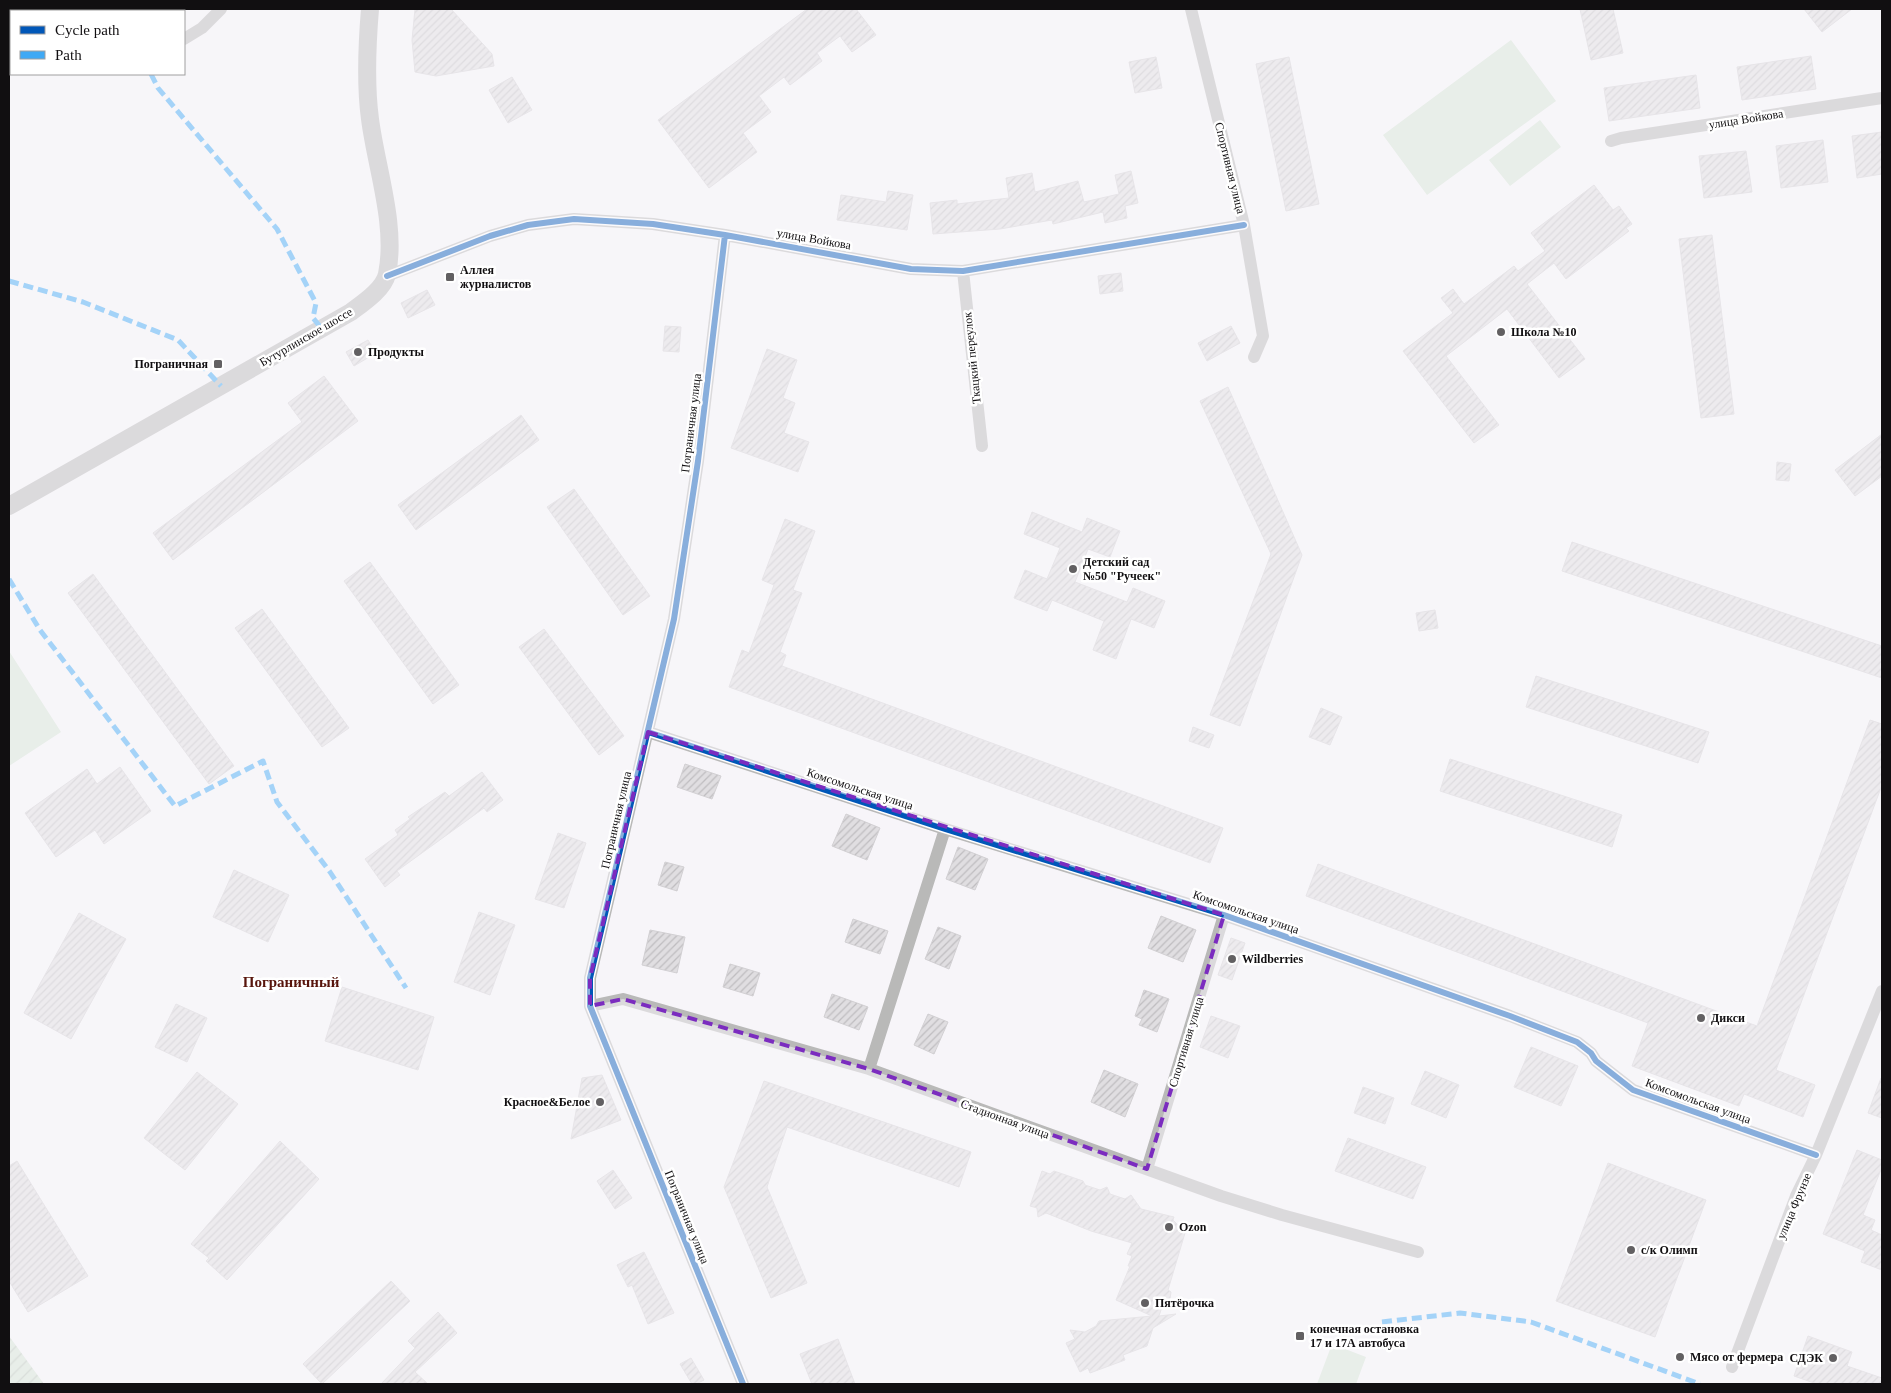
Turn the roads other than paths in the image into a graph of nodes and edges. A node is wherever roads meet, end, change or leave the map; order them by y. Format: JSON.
{"nodes":[{"id":1,"x":221,"y":9,"type":"edge"},
{"id":2,"x":370,"y":9,"type":"edge"},
{"id":3,"x":1191,"y":9,"type":"edge"},
{"id":4,"x":185,"y":38,"type":"edge"},
{"id":5,"x":1882,"y":98,"type":"edge"},
{"id":6,"x":1611,"y":142,"type":"dead end"},
{"id":7,"x":1244,"y":225,"type":"junction"},
{"id":8,"x":725,"y":234,"type":"junction"},
{"id":9,"x":963,"y":271,"type":"junction"},
{"id":10,"x":387,"y":276,"type":"junction"},
{"id":11,"x":1254,"y":357,"type":"dead end"},
{"id":12,"x":982,"y":446,"type":"dead end"},
{"id":13,"x":9,"y":506,"type":"edge"},
{"id":14,"x":648,"y":732,"type":"junction"},
{"id":15,"x":945,"y":829,"type":"junction"},
{"id":16,"x":1224,"y":915,"type":"junction"},
{"id":17,"x":1882,"y":991,"type":"edge"},
{"id":18,"x":590,"y":1006,"type":"junction"},
{"id":19,"x":869,"y":1069,"type":"junction"},
{"id":20,"x":1816,"y":1155,"type":"junction"},
{"id":21,"x":1147,"y":1169,"type":"junction"},
{"id":22,"x":1418,"y":1252,"type":"dead end"},
{"id":23,"x":1732,"y":1367,"type":"dead end"},
{"id":24,"x":743,"y":1384,"type":"edge"}],
"edges":[{"from":1,"to":4,"type":"street"},
{"from":2,"to":10,"type":"main road"},
{"from":3,"to":7,"type":"street","name":"Спортивная улица"},
{"from":5,"to":6,"type":"street","name":"улица Войкова"},
{"from":7,"to":9,"type":"street","name":"улица Войкова"},
{"from":7,"to":11,"type":"street","name":"Спортивная улица"},
{"from":8,"to":9,"type":"street","name":"улица Войкова"},
{"from":8,"to":10,"type":"street","name":"улица Войкова"},
{"from":8,"to":14,"type":"street","name":"Пограничная улица"},
{"from":9,"to":12,"type":"street","name":"Ткацкий переулок"},
{"from":10,"to":13,"type":"main road","name":"Бутурлинское шоссе"},
{"from":14,"to":15,"type":"street","name":"Комсомольская улица"},
{"from":14,"to":18,"type":"street","name":"Пограничная улица"},
{"from":15,"to":16,"type":"street","name":"Комсомольская улица"},
{"from":15,"to":19,"type":"street"},
{"from":16,"to":20,"type":"street","name":"Комсомольская улица"},
{"from":16,"to":21,"type":"street","name":"Спортивная улица"},
{"from":17,"to":20,"type":"street","name":"улица Фрунзе"},
{"from":18,"to":19,"type":"street","name":"Стадионная улица"},
{"from":18,"to":24,"type":"street","name":"Пограничная улица"},
{"from":19,"to":21,"type":"street","name":"Стадионная улица"},
{"from":20,"to":23,"type":"street","name":"улица Фрунзе"},
{"from":21,"to":22,"type":"street","name":"Стадионная улица"}]}
